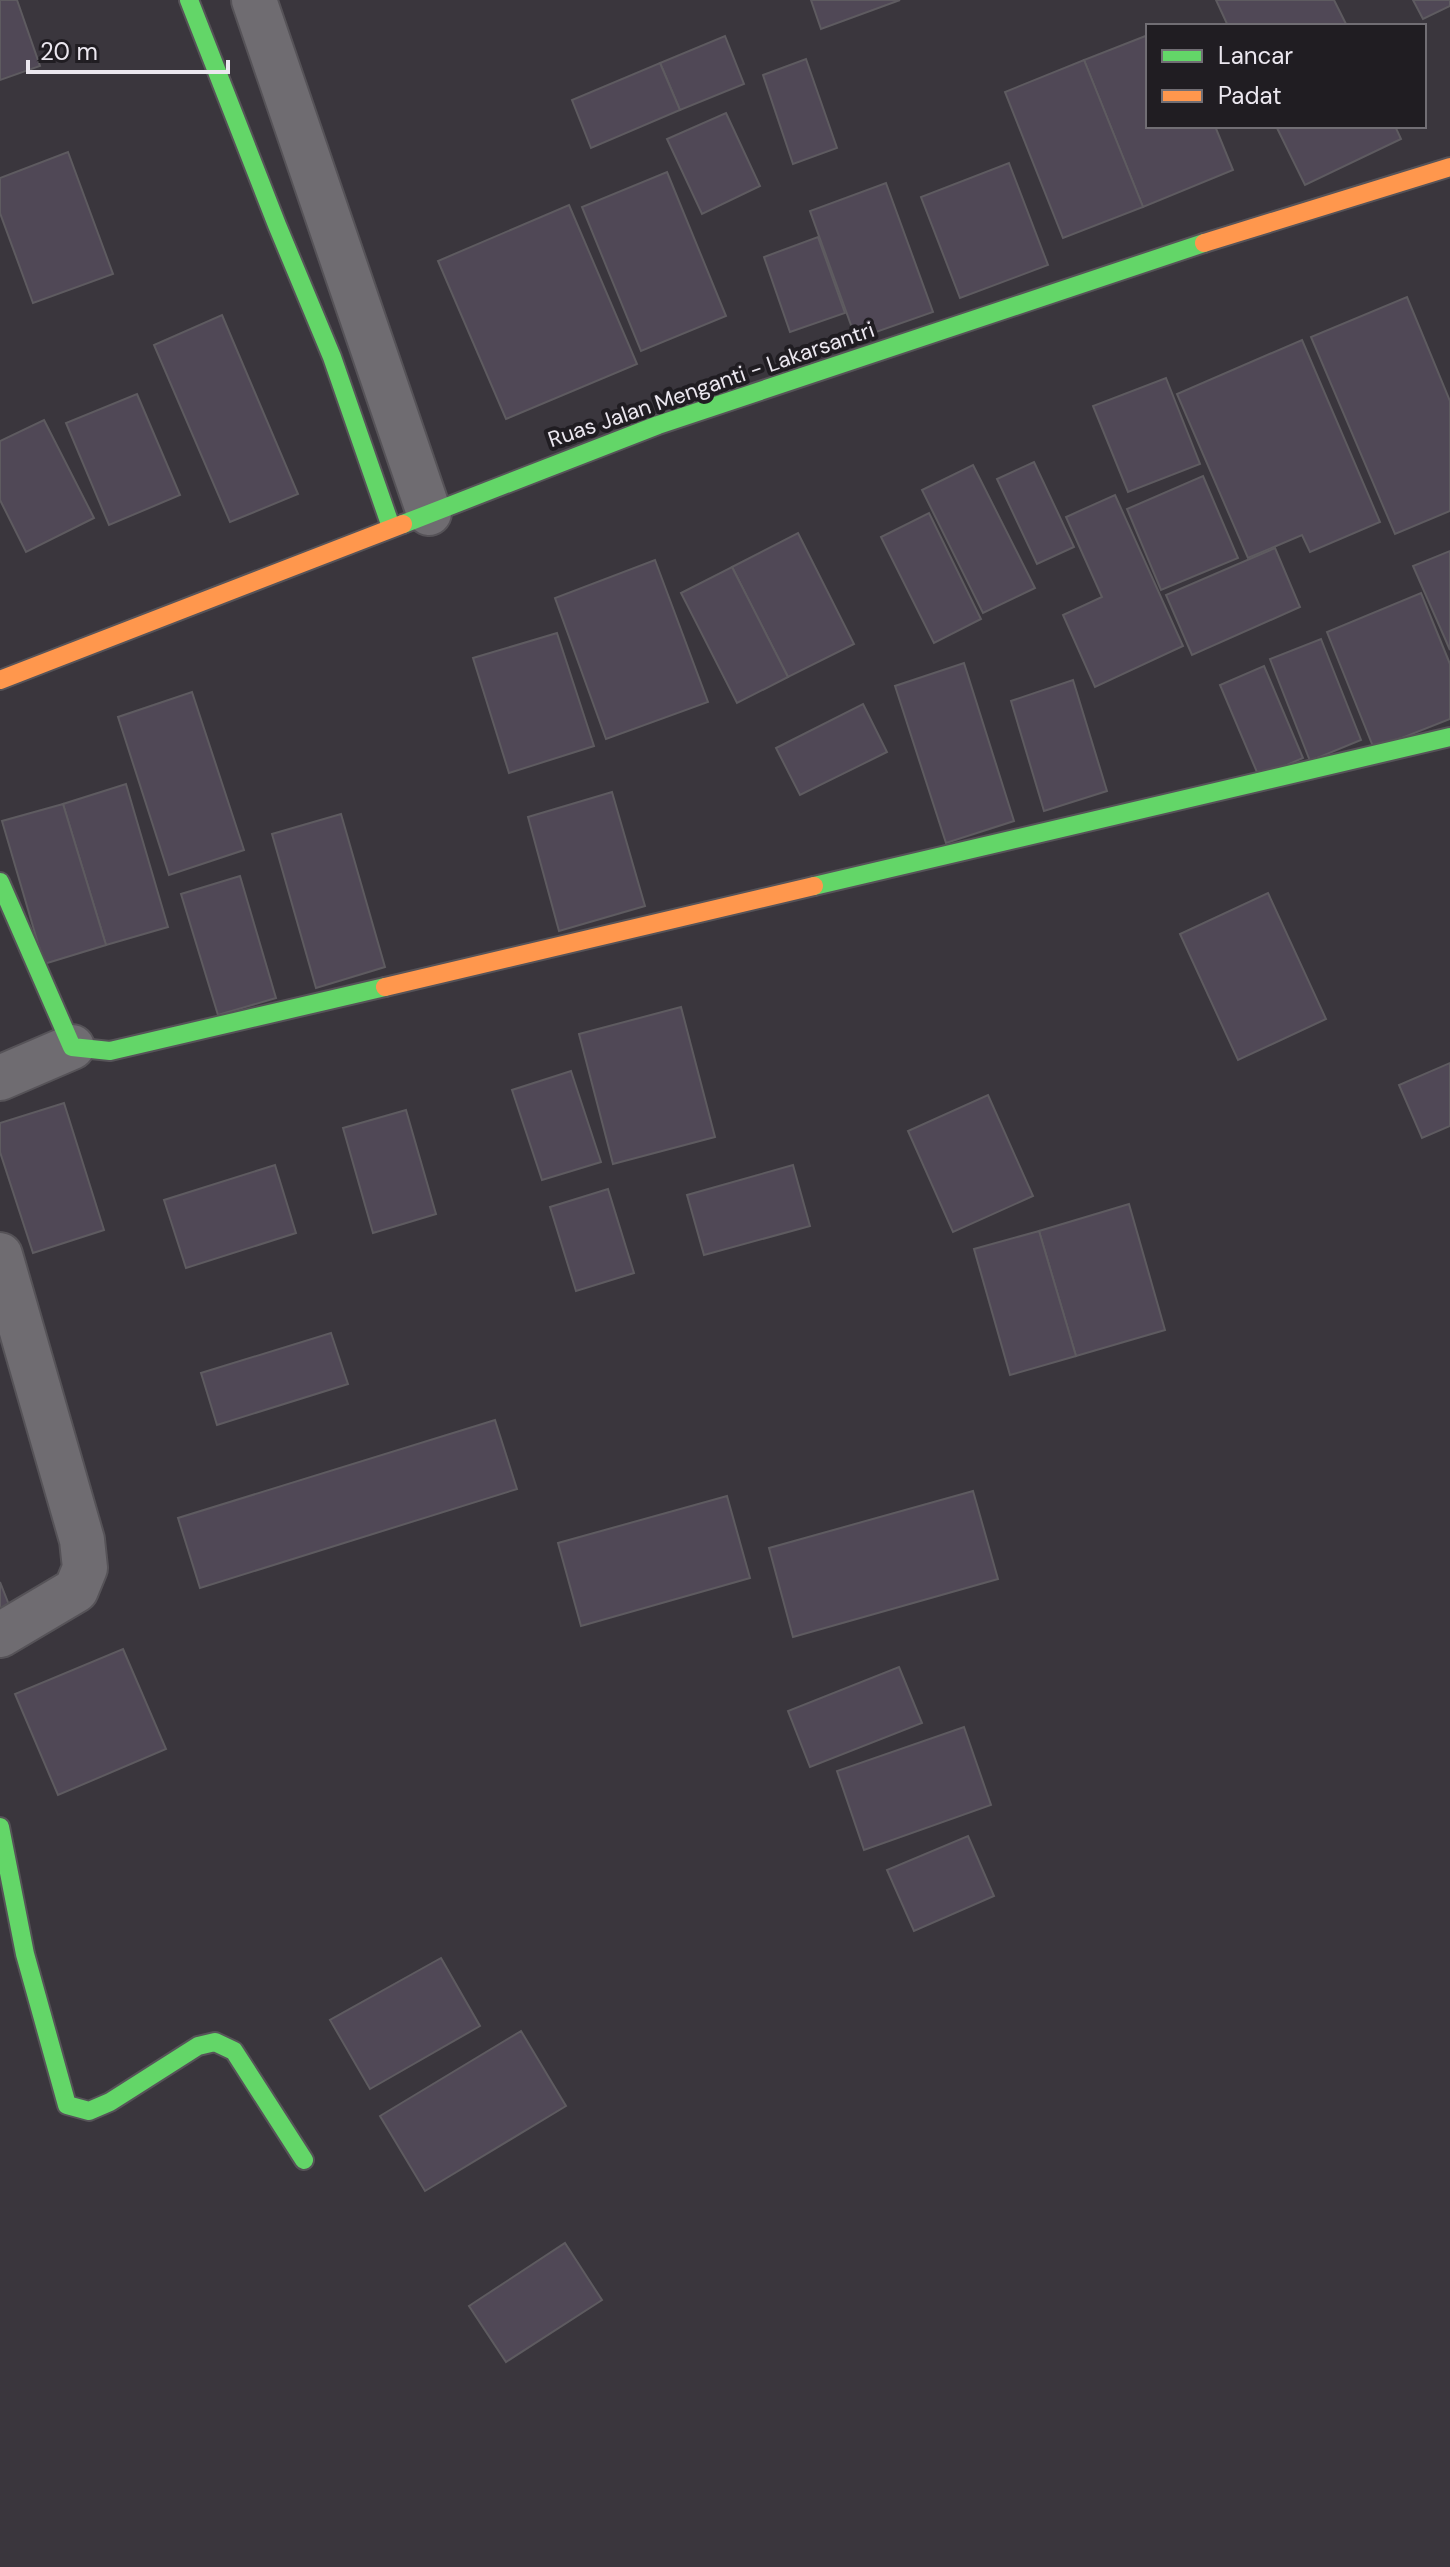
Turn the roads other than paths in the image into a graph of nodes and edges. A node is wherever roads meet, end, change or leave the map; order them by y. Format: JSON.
{"nodes":[{"id":1,"x":189,"y":0,"type":"edge"},
{"id":2,"x":254,"y":0,"type":"edge"},
{"id":3,"x":1450,"y":167,"type":"edge"},
{"id":4,"x":410,"y":520,"type":"junction"},
{"id":5,"x":0,"y":680,"type":"edge"},
{"id":6,"x":1450,"y":737,"type":"edge"},
{"id":7,"x":0,"y":882,"type":"edge"},
{"id":8,"x":72,"y":1047,"type":"junction"},
{"id":9,"x":0,"y":1078,"type":"edge"},
{"id":10,"x":0,"y":1255,"type":"edge"},
{"id":11,"x":0,"y":1635,"type":"edge"},
{"id":12,"x":0,"y":1827,"type":"edge"},
{"id":13,"x":304,"y":2160,"type":"dead end"}],
"edges":[{"from":1,"to":4,"type":"street"},
{"from":2,"to":4,"type":"street"},
{"from":3,"to":4,"type":"street","name":"Ruas Jalan Menganti - Lakarsantri"},
{"from":4,"to":5,"type":"street","name":"Ruas Jalan Menganti - Lakarsantri"},
{"from":6,"to":8,"type":"street"},
{"from":7,"to":8,"type":"street"},
{"from":8,"to":9,"type":"street"},
{"from":10,"to":11,"type":"street"},
{"from":12,"to":13,"type":"street"}]}
